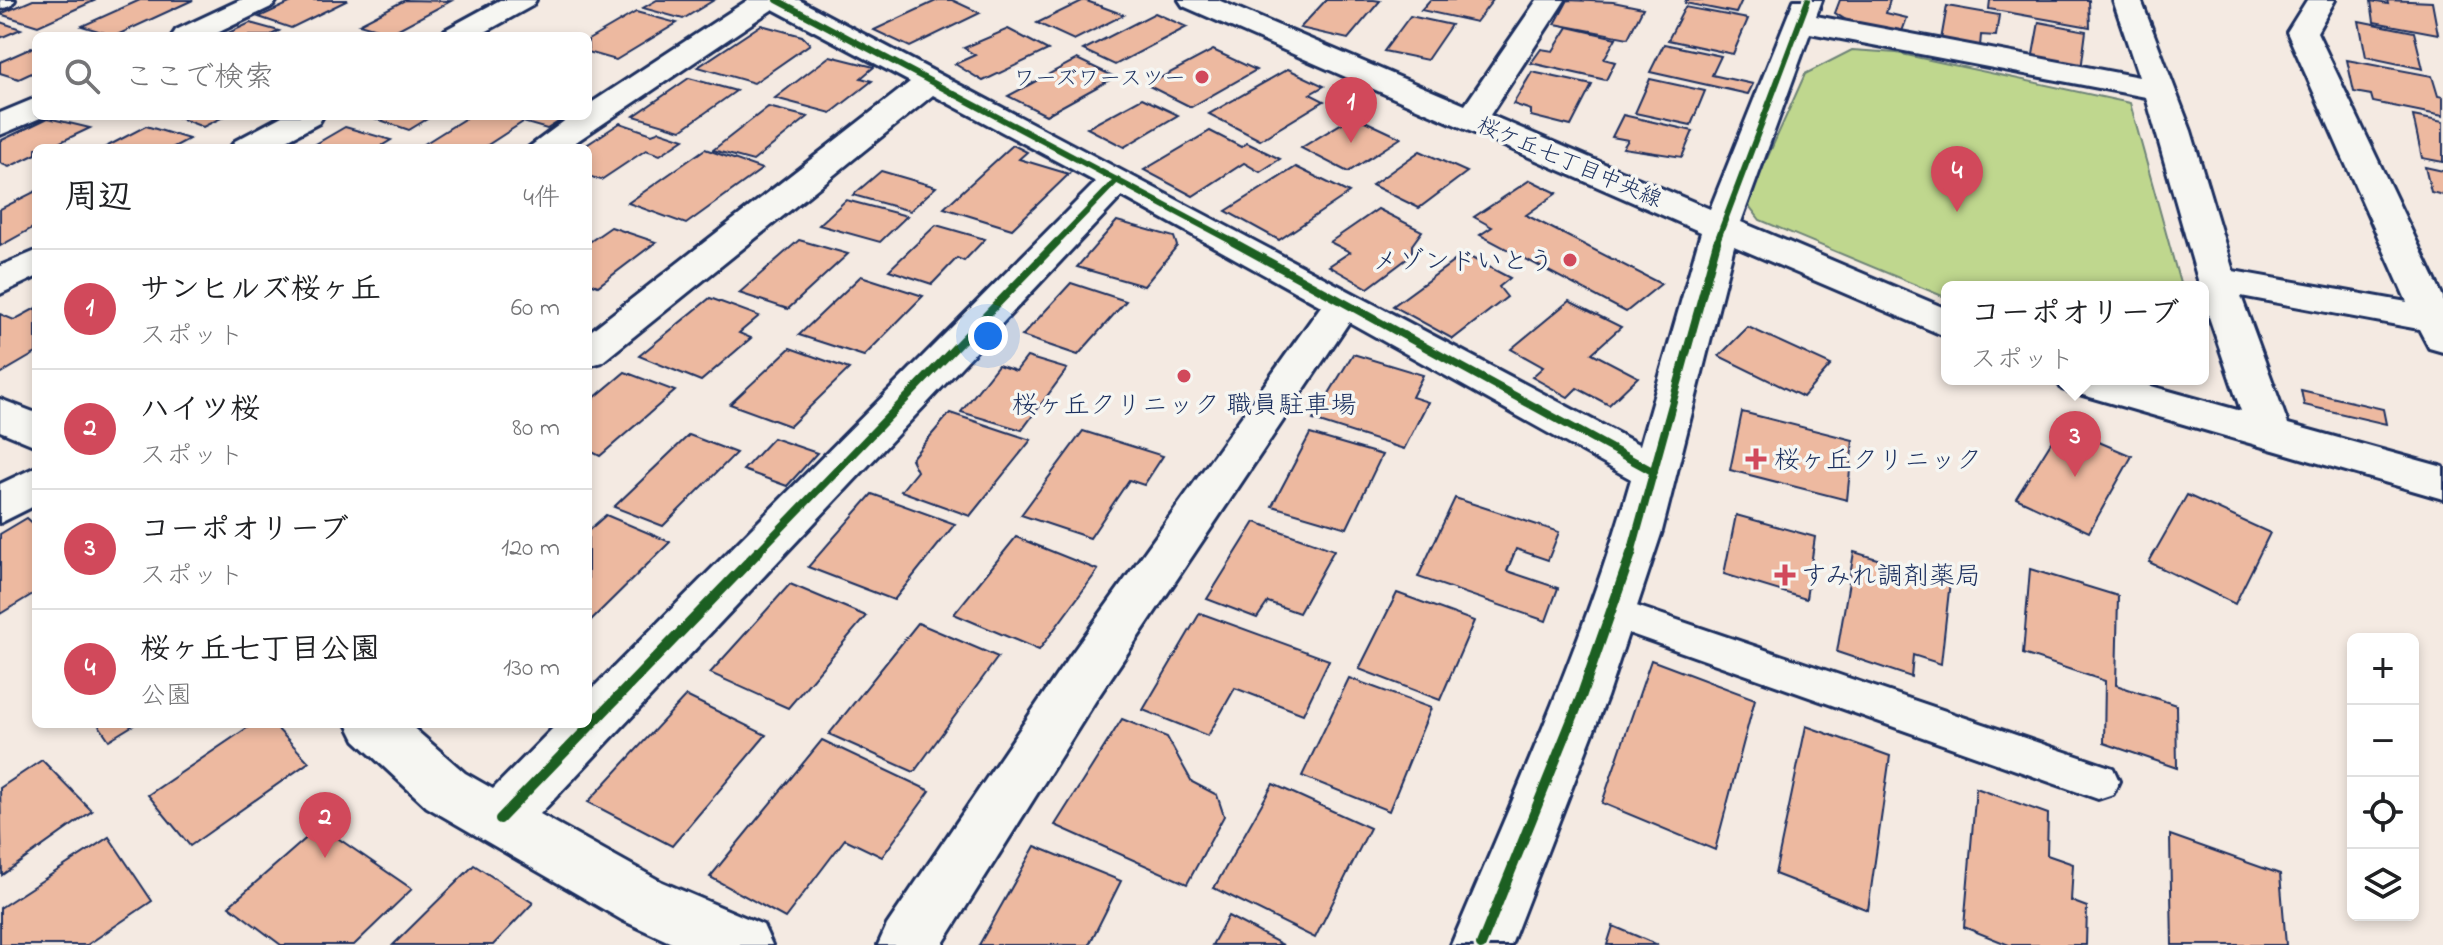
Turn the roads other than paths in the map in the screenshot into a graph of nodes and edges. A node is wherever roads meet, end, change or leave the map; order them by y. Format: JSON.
{"nodes":[{"id":1,"x":263,"y":0,"type":"edge"},
{"id":2,"x":522,"y":0,"type":"edge"},
{"id":3,"x":767,"y":0,"type":"edge"},
{"id":4,"x":777,"y":0,"type":"edge"},
{"id":5,"x":1193,"y":0,"type":"edge"},
{"id":6,"x":1551,"y":0,"type":"edge"},
{"id":7,"x":2127,"y":0,"type":"edge"},
{"id":8,"x":2321,"y":0,"type":"edge"},
{"id":9,"x":1804,"y":11,"type":"edge"},
{"id":10,"x":195,"y":32,"type":"edge"},
{"id":11,"x":463,"y":32,"type":"edge"},
{"id":12,"x":931,"y":81,"type":"junction"},
{"id":13,"x":2160,"y":90,"type":"junction"},
{"id":14,"x":32,"y":110,"type":"edge"},
{"id":15,"x":592,"y":117,"type":"edge"},
{"id":16,"x":1471,"y":119,"type":"junction"},
{"id":17,"x":300,"y":120,"type":"edge"},
{"id":18,"x":587,"y":120,"type":"edge"},
{"id":19,"x":0,"y":125,"type":"edge"},
{"id":20,"x":254,"y":144,"type":"edge"},
{"id":21,"x":551,"y":144,"type":"edge"},
{"id":22,"x":1117,"y":180,"type":"junction"},
{"id":23,"x":1721,"y":226,"type":"junction"},
{"id":24,"x":32,"y":264,"type":"edge"},
{"id":25,"x":2217,"y":280,"type":"junction"},
{"id":26,"x":0,"y":282,"type":"edge"},
{"id":27,"x":1342,"y":304,"type":"junction"},
{"id":28,"x":1941,"y":321,"type":"edge"},
{"id":29,"x":2438,"y":329,"type":"edge"},
{"id":30,"x":592,"y":350,"type":"edge"},
{"id":31,"x":2097,"y":385,"type":"edge"},
{"id":32,"x":0,"y":413,"type":"edge"},
{"id":33,"x":32,"y":429,"type":"edge"},
{"id":34,"x":2270,"y":434,"type":"junction"},
{"id":35,"x":1654,"y":472,"type":"junction"},
{"id":36,"x":2443,"y":483,"type":"edge"},
{"id":37,"x":32,"y":486,"type":"edge"},
{"id":38,"x":0,"y":506,"type":"edge"},
{"id":39,"x":1610,"y":612,"type":"junction"},
{"id":40,"x":592,"y":724,"type":"edge"},
{"id":41,"x":377,"y":728,"type":"edge"},
{"id":42,"x":588,"y":728,"type":"edge"},
{"id":43,"x":2098,"y":781,"type":"dead end"},
{"id":44,"x":500,"y":819,"type":"junction"},
{"id":45,"x":742,"y":945,"type":"edge"},
{"id":46,"x":908,"y":945,"type":"edge"},
{"id":47,"x":1481,"y":945,"type":"edge"}],
"edges":[{"from":1,"to":10,"type":"street"},
{"from":2,"to":11,"type":"street"},
{"from":3,"to":15,"type":"street"},
{"from":4,"to":12,"type":"street"},
{"from":5,"to":16,"type":"street","name":"桜ケ丘七丁目中央線"},
{"from":6,"to":16,"type":"street"},
{"from":7,"to":13,"type":"street"},
{"from":8,"to":29,"type":"street"},
{"from":9,"to":13,"type":"street"},
{"from":9,"to":23,"type":"street"},
{"from":12,"to":22,"type":"street"},
{"from":12,"to":30,"type":"street"},
{"from":13,"to":25,"type":"street"},
{"from":14,"to":19,"type":"street"},
{"from":16,"to":23,"type":"street","name":"桜ケ丘七丁目中央線"},
{"from":17,"to":20,"type":"street"},
{"from":18,"to":21,"type":"street"},
{"from":22,"to":27,"type":"street"},
{"from":22,"to":40,"type":"street"},
{"from":23,"to":28,"type":"street","name":"桜ケ丘七丁目中央線"},
{"from":23,"to":35,"type":"street"},
{"from":24,"to":26,"type":"street"},
{"from":25,"to":29,"type":"street"},
{"from":25,"to":34,"type":"street"},
{"from":27,"to":35,"type":"street"},
{"from":27,"to":46,"type":"street"},
{"from":31,"to":34,"type":"street"},
{"from":32,"to":33,"type":"street"},
{"from":34,"to":36,"type":"street"},
{"from":35,"to":39,"type":"street"},
{"from":37,"to":38,"type":"street"},
{"from":39,"to":43,"type":"lane"},
{"from":39,"to":47,"type":"street"},
{"from":41,"to":44,"type":"street"},
{"from":42,"to":44,"type":"street"},
{"from":44,"to":45,"type":"street"}]}
